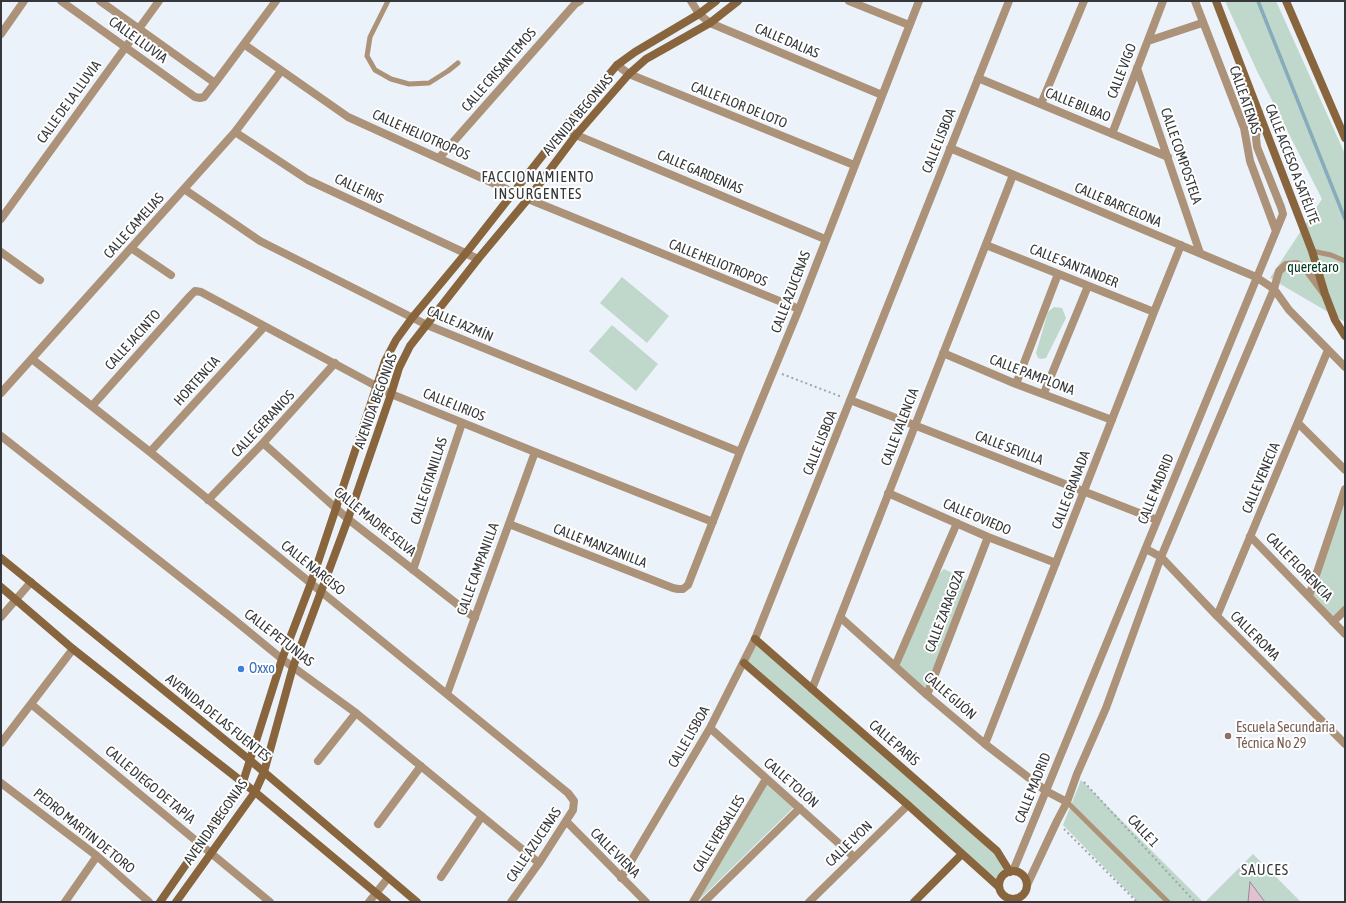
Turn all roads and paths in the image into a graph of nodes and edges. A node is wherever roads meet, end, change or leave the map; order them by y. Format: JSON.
{"nodes":[{"id":1,"x":24,"y":1,"type":"edge"},
{"id":2,"x":61,"y":1,"type":"edge"},
{"id":3,"x":100,"y":1,"type":"edge"},
{"id":4,"x":159,"y":1,"type":"edge"},
{"id":5,"x":276,"y":1,"type":"edge"},
{"id":6,"x":388,"y":1,"type":"edge"},
{"id":7,"x":580,"y":1,"type":"edge"},
{"id":8,"x":691,"y":1,"type":"edge"},
{"id":9,"x":716,"y":1,"type":"edge"},
{"id":10,"x":738,"y":1,"type":"edge"},
{"id":11,"x":849,"y":1,"type":"edge"},
{"id":12,"x":919,"y":1,"type":"edge"},
{"id":13,"x":1009,"y":1,"type":"edge"},
{"id":14,"x":1084,"y":1,"type":"edge"},
{"id":15,"x":1163,"y":1,"type":"edge"},
{"id":16,"x":1195,"y":1,"type":"edge"},
{"id":17,"x":1216,"y":1,"type":"edge"},
{"id":18,"x":1286,"y":1,"type":"edge"},
{"id":19,"x":699,"y":14,"type":"junction"},
{"id":20,"x":710,"y":23,"type":"junction"},
{"id":21,"x":1202,"y":23,"type":"junction"},
{"id":22,"x":909,"y":25,"type":"junction"},
{"id":23,"x":139,"y":28,"type":"junction"},
{"id":24,"x":1,"y":34,"type":"edge"},
{"id":25,"x":1148,"y":41,"type":"junction"},
{"id":26,"x":245,"y":45,"type":"junction"},
{"id":27,"x":125,"y":47,"type":"junction"},
{"id":28,"x":458,"y":63,"type":"dead end"},
{"id":29,"x":617,"y":65,"type":"junction"},
{"id":30,"x":1137,"y":68,"type":"junction"},
{"id":31,"x":281,"y":71,"type":"junction"},
{"id":32,"x":629,"y":74,"type":"junction"},
{"id":33,"x":978,"y":78,"type":"junction"},
{"id":34,"x":216,"y":83,"type":"junction"},
{"id":35,"x":882,"y":95,"type":"junction"},
{"id":36,"x":1041,"y":104,"type":"junction"},
{"id":37,"x":1259,"y":114,"type":"junction"},
{"id":38,"x":564,"y":128,"type":"junction"},
{"id":39,"x":235,"y":132,"type":"junction"},
{"id":40,"x":1112,"y":134,"type":"junction"},
{"id":41,"x":576,"y":135,"type":"junction"},
{"id":42,"x":1345,"y":138,"type":"edge"},
{"id":43,"x":950,"y":148,"type":"junction"},
{"id":44,"x":1168,"y":157,"type":"junction"},
{"id":45,"x":439,"y":158,"type":"junction"},
{"id":46,"x":854,"y":165,"type":"junction"},
{"id":47,"x":1013,"y":175,"type":"junction"},
{"id":48,"x":184,"y":189,"type":"junction"},
{"id":49,"x":514,"y":192,"type":"junction"},
{"id":50,"x":528,"y":199,"type":"junction"},
{"id":51,"x":1,"y":219,"type":"edge"},
{"id":52,"x":1276,"y":231,"type":"junction"},
{"id":53,"x":825,"y":239,"type":"junction"},
{"id":54,"x":986,"y":245,"type":"junction"},
{"id":55,"x":1181,"y":245,"type":"junction"},
{"id":56,"x":131,"y":248,"type":"junction"},
{"id":57,"x":1312,"y":251,"type":"junction"},
{"id":58,"x":1,"y":252,"type":"edge"},
{"id":59,"x":466,"y":253,"type":"junction"},
{"id":60,"x":1200,"y":253,"type":"junction"},
{"id":61,"x":478,"y":259,"type":"junction"},
{"id":62,"x":1345,"y":261,"type":"edge"},
{"id":63,"x":1058,"y":274,"type":"junction"},
{"id":64,"x":171,"y":275,"type":"dead end"},
{"id":65,"x":1256,"y":277,"type":"junction"},
{"id":66,"x":40,"y":280,"type":"dead end"},
{"id":67,"x":1088,"y":286,"type":"junction"},
{"id":68,"x":1274,"y":289,"type":"junction"},
{"id":69,"x":195,"y":292,"type":"joint"},
{"id":70,"x":1324,"y":294,"type":"junction"},
{"id":71,"x":799,"y":309,"type":"junction"},
{"id":72,"x":1154,"y":312,"type":"junction"},
{"id":73,"x":412,"y":318,"type":"junction"},
{"id":74,"x":426,"y":325,"type":"junction"},
{"id":75,"x":264,"y":327,"type":"junction"},
{"id":76,"x":1345,"y":336,"type":"edge"},
{"id":77,"x":1328,"y":350,"type":"junction"},
{"id":78,"x":943,"y":354,"type":"junction"},
{"id":79,"x":32,"y":359,"type":"junction"},
{"id":80,"x":335,"y":363,"type":"junction"},
{"id":81,"x":1345,"y":367,"type":"edge"},
{"id":82,"x":774,"y":370,"type":"junction"},
{"id":83,"x":1016,"y":384,"type":"junction"},
{"id":84,"x":377,"y":386,"type":"junction"},
{"id":85,"x":1,"y":393,"type":"edge"},
{"id":86,"x":391,"y":394,"type":"junction"},
{"id":87,"x":1044,"y":394,"type":"junction"},
{"id":88,"x":850,"y":400,"type":"junction"},
{"id":89,"x":92,"y":406,"type":"junction"},
{"id":90,"x":1112,"y":420,"type":"junction"},
{"id":91,"x":462,"y":423,"type":"junction"},
{"id":92,"x":1298,"y":423,"type":"junction"},
{"id":93,"x":915,"y":425,"type":"junction"},
{"id":94,"x":1,"y":436,"type":"edge"},
{"id":95,"x":263,"y":443,"type":"junction"},
{"id":96,"x":150,"y":452,"type":"junction"},
{"id":97,"x":534,"y":452,"type":"junction"},
{"id":98,"x":740,"y":452,"type":"junction"},
{"id":99,"x":1345,"y":470,"type":"edge"},
{"id":100,"x":1345,"y":489,"type":"edge"},
{"id":101,"x":1084,"y":492,"type":"junction"},
{"id":102,"x":888,"y":493,"type":"junction"},
{"id":103,"x":208,"y":500,"type":"junction"},
{"id":104,"x":336,"y":509,"type":"junction"},
{"id":105,"x":348,"y":519,"type":"junction"},
{"id":106,"x":1157,"y":520,"type":"junction"},
{"id":107,"x":713,"y":522,"type":"junction"},
{"id":108,"x":957,"y":523,"type":"junction"},
{"id":109,"x":508,"y":524,"type":"junction"},
{"id":110,"x":1250,"y":536,"type":"junction"},
{"id":111,"x":988,"y":537,"type":"junction"},
{"id":112,"x":1146,"y":549,"type":"junction"},
{"id":113,"x":1161,"y":557,"type":"junction"},
{"id":114,"x":1,"y":558,"type":"edge"},
{"id":115,"x":1056,"y":564,"type":"junction"},
{"id":116,"x":413,"y":570,"type":"junction"},
{"id":117,"x":30,"y":582,"type":"junction"},
{"id":118,"x":311,"y":583,"type":"junction"},
{"id":119,"x":1,"y":587,"type":"edge"},
{"id":120,"x":682,"y":589,"type":"joint"},
{"id":121,"x":322,"y":592,"type":"junction"},
{"id":122,"x":1309,"y":596,"type":"junction"},
{"id":123,"x":16,"y":599,"type":"junction"},
{"id":124,"x":1345,"y":610,"type":"edge"},
{"id":125,"x":1217,"y":616,"type":"junction"},
{"id":126,"x":1,"y":617,"type":"edge"},
{"id":127,"x":840,"y":617,"type":"junction"},
{"id":128,"x":475,"y":618,"type":"junction"},
{"id":129,"x":1333,"y":622,"type":"junction"},
{"id":130,"x":1345,"y":634,"type":"edge"},
{"id":131,"x":755,"y":639,"type":"junction"},
{"id":132,"x":74,"y":649,"type":"junction"},
{"id":133,"x":282,"y":659,"type":"junction"},
{"id":134,"x":744,"y":663,"type":"junction"},
{"id":135,"x":895,"y":666,"type":"junction"},
{"id":136,"x":294,"y":667,"type":"junction"},
{"id":137,"x":812,"y":689,"type":"junction"},
{"id":138,"x":447,"y":694,"type":"junction"},
{"id":139,"x":927,"y":695,"type":"junction"},
{"id":140,"x":31,"y":704,"type":"junction"},
{"id":141,"x":356,"y":713,"type":"junction"},
{"id":142,"x":710,"y":728,"type":"junction"},
{"id":143,"x":1,"y":743,"type":"edge"},
{"id":144,"x":986,"y":744,"type":"junction"},
{"id":145,"x":1345,"y":744,"type":"edge"},
{"id":146,"x":251,"y":761,"type":"junction"},
{"id":147,"x":318,"y":761,"type":"dead end"},
{"id":148,"x":421,"y":766,"type":"junction"},
{"id":149,"x":264,"y":772,"type":"junction"},
{"id":150,"x":1077,"y":774,"type":"junction"},
{"id":151,"x":766,"y":779,"type":"junction"},
{"id":152,"x":243,"y":782,"type":"junction"},
{"id":153,"x":1,"y":783,"type":"edge"},
{"id":154,"x":1046,"y":791,"type":"junction"},
{"id":155,"x":256,"y":792,"type":"junction"},
{"id":156,"x":574,"y":801,"type":"joint"},
{"id":157,"x":1067,"y":802,"type":"junction"},
{"id":158,"x":908,"y":805,"type":"junction"},
{"id":159,"x":800,"y":808,"type":"junction"},
{"id":160,"x":482,"y":816,"type":"junction"},
{"id":161,"x":566,"y":821,"type":"junction"},
{"id":162,"x":1057,"y":821,"type":"junction"},
{"id":163,"x":378,"y":824,"type":"dead end"},
{"id":164,"x":200,"y":844,"type":"junction"},
{"id":165,"x":212,"y":853,"type":"junction"},
{"id":166,"x":962,"y":854,"type":"junction"},
{"id":167,"x":97,"y":856,"type":"junction"},
{"id":168,"x":854,"y":857,"type":"junction"},
{"id":169,"x":538,"y":864,"type":"junction"},
{"id":170,"x":1011,"y":871,"type":"junction"},
{"id":171,"x":441,"y":877,"type":"dead end"},
{"id":172,"x":388,"y":878,"type":"junction"},
{"id":173,"x":621,"y":878,"type":"junction"},
{"id":174,"x":1027,"y":885,"type":"junction"},
{"id":175,"x":999,"y":887,"type":"junction"},
{"id":176,"x":376,"y":893,"type":"junction"},
{"id":177,"x":1015,"y":901,"type":"edge"},
{"id":178,"x":65,"y":902,"type":"edge"},
{"id":179,"x":149,"y":902,"type":"edge"},
{"id":180,"x":160,"y":902,"type":"edge"},
{"id":181,"x":176,"y":902,"type":"edge"},
{"id":182,"x":270,"y":902,"type":"edge"},
{"id":183,"x":369,"y":902,"type":"edge"},
{"id":184,"x":387,"y":902,"type":"edge"},
{"id":185,"x":417,"y":902,"type":"edge"},
{"id":186,"x":512,"y":902,"type":"edge"},
{"id":187,"x":646,"y":902,"type":"edge"},
{"id":188,"x":693,"y":902,"type":"edge"},
{"id":189,"x":704,"y":902,"type":"edge"},
{"id":190,"x":809,"y":902,"type":"edge"},
{"id":191,"x":914,"y":902,"type":"edge"},
{"id":192,"x":1137,"y":902,"type":"edge"},
{"id":193,"x":1168,"y":902,"type":"edge"},
{"id":194,"x":1195,"y":902,"type":"edge"}],
"edges":[{"from":1,"to":24,"type":"street"},
{"from":2,"to":27,"type":"street","name":"CALLE LLUVIA"},
{"from":3,"to":23,"type":"street","name":"CALLE LLUVIA"},
{"from":4,"to":23,"type":"street","name":"CALLE DE LA LLUVIA"},
{"from":5,"to":26,"type":"street"},
{"from":6,"to":28,"type":"lane"},
{"from":7,"to":45,"type":"street","name":"CALLE CRISANTEMOS"},
{"from":8,"to":19,"type":"street","name":"CALLE DALIAS"},
{"from":9,"to":19,"type":"street","name":"AVENIDA BEGONIAS"},
{"from":10,"to":20,"type":"street","name":"AVENIDA BEGONIAS"},
{"from":11,"to":22,"type":"street"},
{"from":12,"to":22,"type":"street","name":"CALLE AZUCENAS"},
{"from":13,"to":33,"type":"street","name":"CALLE LISBOA"},
{"from":14,"to":36,"type":"street"},
{"from":15,"to":25,"type":"street","name":"CALLE VIGO"},
{"from":16,"to":21,"type":"street","name":"CALLE ATENAS"},
{"from":17,"to":37,"type":"street","name":"CALLE ACCESO A SATÉLITE"},
{"from":18,"to":42,"type":"street"},
{"from":19,"to":20,"type":"street","name":"CALLE DALIAS"},
{"from":19,"to":29,"type":"street","name":"AVENIDA BEGONIAS"},
{"from":20,"to":32,"type":"street","name":"AVENIDA BEGONIAS"},
{"from":20,"to":35,"type":"street","name":"CALLE DALIAS"},
{"from":21,"to":25,"type":"street","name":"CALLE VIGO"},
{"from":21,"to":52,"type":"street","name":"CALLE ATENAS"},
{"from":22,"to":35,"type":"street","name":"CALLE AZUCENAS"},
{"from":23,"to":27,"type":"street","name":"CALLE DE LA LLUVIA"},
{"from":23,"to":34,"type":"street","name":"CALLE LLUVIA"},
{"from":25,"to":30,"type":"street","name":"CALLE VIGO"},
{"from":26,"to":31,"type":"street","name":"CALLE HELIOTROPOS"},
{"from":26,"to":34,"type":"street"},
{"from":27,"to":34,"type":"street","name":"CALLE LLUVIA"},
{"from":27,"to":51,"type":"street","name":"CALLE DE LA LLUVIA"},
{"from":29,"to":32,"type":"street","name":"CALLE FLOR DE LOTO"},
{"from":29,"to":38,"type":"street","name":"AVENIDA BEGONIAS"},
{"from":30,"to":40,"type":"street","name":"CALLE VIGO"},
{"from":30,"to":44,"type":"street","name":"CALLE COMPOSTELA"},
{"from":31,"to":39,"type":"street","name":"CALLE CAMELIAS"},
{"from":31,"to":45,"type":"street","name":"CALLE HELIOTROPOS"},
{"from":32,"to":41,"type":"street","name":"AVENIDA BEGONIAS"},
{"from":32,"to":46,"type":"street","name":"CALLE FLOR DE LOTO"},
{"from":33,"to":36,"type":"street","name":"CALLE BILBAO"},
{"from":33,"to":43,"type":"street","name":"CALLE LISBOA"},
{"from":35,"to":46,"type":"street","name":"CALLE AZUCENAS"},
{"from":36,"to":40,"type":"street","name":"CALLE BILBAO"},
{"from":37,"to":52,"type":"street","name":"CALLE MADRID"},
{"from":37,"to":57,"type":"street","name":"CALLE ACCESO A SATÉLITE"},
{"from":38,"to":41,"type":"street","name":"CALLE GARDENIAS"},
{"from":38,"to":49,"type":"street","name":"AVENIDA BEGONIAS"},
{"from":39,"to":48,"type":"street","name":"CALLE CAMELIAS"},
{"from":39,"to":59,"type":"street","name":"CALLE IRIS"},
{"from":40,"to":44,"type":"street","name":"CALLE BILBAO"},
{"from":41,"to":50,"type":"street","name":"AVENIDA BEGONIAS"},
{"from":41,"to":53,"type":"street","name":"CALLE GARDENIAS"},
{"from":43,"to":47,"type":"street","name":"CALLE BARCELONA"},
{"from":43,"to":88,"type":"street","name":"CALLE LISBOA"},
{"from":44,"to":60,"type":"street","name":"CALLE COMPOSTELA"},
{"from":45,"to":49,"type":"street","name":"CALLE HELIOTROPOS"},
{"from":46,"to":53,"type":"street","name":"CALLE AZUCENAS"},
{"from":47,"to":54,"type":"street","name":"CALLE VALENCIA"},
{"from":47,"to":55,"type":"street","name":"CALLE BARCELONA"},
{"from":48,"to":56,"type":"street","name":"CALLE CAMELIAS"},
{"from":48,"to":73,"type":"street","name":"CALLE JAZMÍN"},
{"from":49,"to":50,"type":"street","name":"CALLE HELIOTROPOS"},
{"from":49,"to":59,"type":"street","name":"AVENIDA BEGONIAS"},
{"from":50,"to":61,"type":"street","name":"AVENIDA BEGONIAS"},
{"from":50,"to":71,"type":"street","name":"CALLE HELIOTROPOS"},
{"from":52,"to":65,"type":"street","name":"CALLE MADRID"},
{"from":53,"to":71,"type":"street","name":"CALLE AZUCENAS"},
{"from":54,"to":63,"type":"street","name":"CALLE SANTANDER"},
{"from":54,"to":78,"type":"street","name":"CALLE VALENCIA"},
{"from":55,"to":60,"type":"street","name":"CALLE BARCELONA"},
{"from":55,"to":72,"type":"street","name":"CALLE GRANADA"},
{"from":56,"to":64,"type":"street"},
{"from":56,"to":79,"type":"street","name":"CALLE CAMELIAS"},
{"from":57,"to":62,"type":"lane"},
{"from":57,"to":70,"type":"street","name":"CALLE ACCESO A SATÉLITE"},
{"from":58,"to":66,"type":"street"},
{"from":59,"to":61,"type":"street","name":"CALLE IRIS"},
{"from":59,"to":73,"type":"street","name":"AVENIDA BEGONIAS"},
{"from":60,"to":65,"type":"street","name":"CALLE BARCELONA"},
{"from":61,"to":74,"type":"street","name":"AVENIDA BEGONIAS"},
{"from":63,"to":67,"type":"street","name":"CALLE SANTANDER"},
{"from":63,"to":83,"type":"street"},
{"from":65,"to":68,"type":"street","name":"CALLE BARCELONA"},
{"from":65,"to":106,"type":"street","name":"CALLE MADRID"},
{"from":67,"to":72,"type":"street","name":"CALLE SANTANDER"},
{"from":67,"to":87,"type":"street"},
{"from":68,"to":70,"type":"street"},
{"from":68,"to":77,"type":"street"},
{"from":68,"to":113,"type":"street"},
{"from":69,"to":75,"type":"street","name":"CALLE LIRIOS"},
{"from":69,"to":89,"type":"street","name":"CALLE JACINTO"},
{"from":70,"to":76,"type":"street","name":"CALLE ACCESO A SATÉLITE"},
{"from":71,"to":82,"type":"street","name":"CALLE AZUCENAS"},
{"from":72,"to":90,"type":"street","name":"CALLE GRANADA"},
{"from":73,"to":74,"type":"street","name":"CALLE JAZMÍN"},
{"from":73,"to":84,"type":"street","name":"AVENIDA BEGONIAS"},
{"from":74,"to":86,"type":"street","name":"AVENIDA BEGONIAS"},
{"from":74,"to":98,"type":"street","name":"CALLE JAZMÍN"},
{"from":75,"to":80,"type":"street","name":"CALLE LIRIOS"},
{"from":75,"to":96,"type":"street","name":"HORTENCIA"},
{"from":77,"to":81,"type":"street"},
{"from":77,"to":92,"type":"street","name":"CALLE VENECIA"},
{"from":78,"to":83,"type":"street","name":"CALLE PAMPLONA"},
{"from":78,"to":93,"type":"street","name":"CALLE VALENCIA"},
{"from":79,"to":85,"type":"street","name":"CALLE CAMELIAS"},
{"from":79,"to":89,"type":"street","name":"CALLE NARCISO"},
{"from":80,"to":84,"type":"street","name":"CALLE LIRIOS"},
{"from":80,"to":95,"type":"street","name":"CALLE GERANIOS"},
{"from":82,"to":88,"type":"path"},
{"from":82,"to":98,"type":"street","name":"CALLE AZUCENAS"},
{"from":83,"to":87,"type":"street","name":"CALLE PAMPLONA"},
{"from":84,"to":86,"type":"street","name":"CALLE LIRIOS"},
{"from":84,"to":104,"type":"street","name":"AVENIDA BEGONIAS"},
{"from":86,"to":91,"type":"street","name":"CALLE LIRIOS"},
{"from":86,"to":105,"type":"street","name":"AVENIDA BEGONIAS"},
{"from":87,"to":90,"type":"street","name":"CALLE PAMPLONA"},
{"from":88,"to":93,"type":"street","name":"CALLE SEVILLA"},
{"from":88,"to":131,"type":"street","name":"CALLE LISBOA"},
{"from":89,"to":96,"type":"street","name":"CALLE NARCISO"},
{"from":90,"to":101,"type":"street","name":"CALLE GRANADA"},
{"from":91,"to":97,"type":"street","name":"CALLE LIRIOS"},
{"from":91,"to":116,"type":"street","name":"CALLE GITANILLAS"},
{"from":92,"to":99,"type":"street"},
{"from":92,"to":110,"type":"street","name":"CALLE VENECIA"},
{"from":93,"to":101,"type":"street","name":"CALLE SEVILLA"},
{"from":93,"to":102,"type":"street","name":"CALLE VALENCIA"},
{"from":94,"to":133,"type":"street","name":"CALLE PETUNIAS"},
{"from":95,"to":103,"type":"street","name":"CALLE GERANIOS"},
{"from":95,"to":104,"type":"street","name":"CALLE MADRE SELVA"},
{"from":96,"to":103,"type":"street","name":"CALLE NARCISO"},
{"from":97,"to":107,"type":"street","name":"CALLE LIRIOS"},
{"from":97,"to":109,"type":"street","name":"CALLE CAMPANILLA"},
{"from":98,"to":107,"type":"street","name":"CALLE AZUCENAS"},
{"from":100,"to":122,"type":"street"},
{"from":101,"to":106,"type":"street","name":"CALLE SEVILLA"},
{"from":101,"to":115,"type":"street","name":"CALLE GRANADA"},
{"from":102,"to":108,"type":"street","name":"CALLE OVIEDO"},
{"from":102,"to":127,"type":"street","name":"CALLE VALENCIA"},
{"from":103,"to":118,"type":"street","name":"CALLE NARCISO"},
{"from":104,"to":105,"type":"street","name":"CALLE MADRE SELVA"},
{"from":104,"to":118,"type":"street","name":"AVENIDA BEGONIAS"},
{"from":105,"to":116,"type":"street","name":"CALLE MADRE SELVA"},
{"from":105,"to":121,"type":"street","name":"AVENIDA BEGONIAS"},
{"from":106,"to":112,"type":"street","name":"CALLE MADRID"},
{"from":107,"to":120,"type":"street","name":"CALLE AZUCENAS"},
{"from":108,"to":111,"type":"street","name":"CALLE OVIEDO"},
{"from":108,"to":135,"type":"street","name":"CALLE ZARAGOZA"},
{"from":109,"to":120,"type":"street","name":"CALLE MANZANILLA"},
{"from":109,"to":128,"type":"street","name":"CALLE CAMPANILLA"},
{"from":110,"to":122,"type":"street","name":"CALLE FLORENCIA"},
{"from":110,"to":125,"type":"street","name":"CALLE VENECIA"},
{"from":111,"to":115,"type":"street","name":"CALLE OVIEDO"},
{"from":111,"to":139,"type":"street","name":"CALLE ZARAGOZA"},
{"from":112,"to":113,"type":"street","name":"CALLE ROMA"},
{"from":112,"to":154,"type":"street","name":"CALLE MADRID"},
{"from":113,"to":125,"type":"street","name":"CALLE ROMA"},
{"from":113,"to":150,"type":"street"},
{"from":114,"to":117,"type":"street","name":"AVENIDA DE LAS FUENTES"},
{"from":115,"to":144,"type":"street","name":"CALLE GRANADA"},
{"from":116,"to":128,"type":"street","name":"CALLE MADRE SELVA"},
{"from":117,"to":123,"type":"street"},
{"from":117,"to":146,"type":"street","name":"AVENIDA DE LAS FUENTES"},
{"from":118,"to":121,"type":"street","name":"CALLE NARCISO"},
{"from":118,"to":133,"type":"street","name":"AVENIDA BEGONIAS"},
{"from":119,"to":123,"type":"street"},
{"from":121,"to":136,"type":"street","name":"AVENIDA BEGONIAS"},
{"from":121,"to":138,"type":"street","name":"CALLE NARCISO"},
{"from":122,"to":129,"type":"street","name":"CALLE FLORENCIA"},
{"from":123,"to":126,"type":"street"},
{"from":123,"to":132,"type":"street"},
{"from":124,"to":129,"type":"street"},
{"from":125,"to":145,"type":"street","name":"CALLE ROMA"},
{"from":127,"to":135,"type":"street","name":"CALLE GIJÓN"},
{"from":127,"to":137,"type":"street","name":"CALLE VALENCIA"},
{"from":128,"to":138,"type":"street","name":"CALLE CAMPANILLA"},
{"from":129,"to":130,"type":"street","name":"CALLE FLORENCIA"},
{"from":131,"to":134,"type":"street","name":"CALLE LISBOA"},
{"from":131,"to":137,"type":"street","name":"CALLE PARÍS"},
{"from":132,"to":140,"type":"street"},
{"from":132,"to":152,"type":"street"},
{"from":133,"to":136,"type":"street","name":"CALLE PETUNIAS"},
{"from":133,"to":146,"type":"street","name":"AVENIDA BEGONIAS"},
{"from":134,"to":142,"type":"street","name":"CALLE LISBOA"},
{"from":134,"to":158,"type":"street"},
{"from":135,"to":139,"type":"street","name":"CALLE GIJÓN"},
{"from":136,"to":141,"type":"street","name":"CALLE PETUNIAS"},
{"from":136,"to":149,"type":"street","name":"AVENIDA BEGONIAS"},
{"from":137,"to":170,"type":"street","name":"CALLE PARÍS"},
{"from":138,"to":156,"type":"street","name":"CALLE NARCISO"},
{"from":139,"to":144,"type":"street","name":"CALLE GIJÓN"},
{"from":140,"to":143,"type":"street"},
{"from":140,"to":164,"type":"street","name":"CALLE DIEGO DE TAPÍA"},
{"from":141,"to":147,"type":"street"},
{"from":141,"to":148,"type":"street","name":"CALLE PETUNIAS"},
{"from":142,"to":151,"type":"street","name":"CALLE TOLÓN"},
{"from":142,"to":173,"type":"street","name":"CALLE LISBOA"},
{"from":144,"to":154,"type":"street","name":"CALLE GIJÓN"},
{"from":146,"to":149,"type":"street","name":"AVENIDA DE LAS FUENTES"},
{"from":146,"to":152,"type":"street","name":"AVENIDA BEGONIAS"},
{"from":148,"to":160,"type":"street","name":"CALLE PETUNIAS"},
{"from":148,"to":163,"type":"street"},
{"from":149,"to":155,"type":"street","name":"AVENIDA BEGONIAS"},
{"from":149,"to":172,"type":"street","name":"AVENIDA DE LAS FUENTES"},
{"from":150,"to":157,"type":"street"},
{"from":150,"to":194,"type":"path","name":"CALLE 1"},
{"from":151,"to":159,"type":"street","name":"CALLE TOLÓN"},
{"from":151,"to":188,"type":"street","name":"CALLE VERSALLES"},
{"from":152,"to":155,"type":"street"},
{"from":152,"to":164,"type":"street","name":"AVENIDA BEGONIAS"},
{"from":153,"to":167,"type":"street","name":"PEDRO MARTIN DE TORO"},
{"from":154,"to":157,"type":"street","name":"CALLE GIJÓN"},
{"from":154,"to":170,"type":"street","name":"CALLE MADRID"},
{"from":155,"to":165,"type":"street","name":"AVENIDA BEGONIAS"},
{"from":155,"to":176,"type":"street"},
{"from":156,"to":161,"type":"street","name":"CALLE AZUCENAS"},
{"from":157,"to":162,"type":"street"},
{"from":157,"to":193,"type":"lane"},
{"from":158,"to":166,"type":"street"},
{"from":158,"to":168,"type":"street","name":"CALLE LYON"},
{"from":159,"to":168,"type":"street","name":"CALLE TOLÓN"},
{"from":159,"to":189,"type":"street","name":"CALLE VERSALLES"},
{"from":160,"to":169,"type":"street","name":"CALLE PETUNIAS"},
{"from":160,"to":171,"type":"street"},
{"from":161,"to":169,"type":"street","name":"CALLE AZUCENAS"},
{"from":161,"to":173,"type":"street","name":"CALLE VIENA"},
{"from":162,"to":174,"type":"street"},
{"from":162,"to":192,"type":"path"},
{"from":164,"to":165,"type":"street","name":"CALLE DIEGO DE TAPÍA"},
{"from":164,"to":180,"type":"street","name":"AVENIDA BEGONIAS"},
{"from":165,"to":181,"type":"street","name":"AVENIDA BEGONIAS"},
{"from":165,"to":182,"type":"street","name":"CALLE DIEGO DE TAPÍA"},
{"from":166,"to":175,"type":"street"},
{"from":166,"to":191,"type":"street"},
{"from":167,"to":178,"type":"street"},
{"from":167,"to":179,"type":"street","name":"PEDRO MARTIN DE TORO"},
{"from":168,"to":190,"type":"street","name":"CALLE LYON"},
{"from":169,"to":186,"type":"street","name":"CALLE AZUCENAS"},
{"from":170,"to":174,"type":"street"},
{"from":170,"to":175,"type":"street"},
{"from":172,"to":176,"type":"street"},
{"from":172,"to":185,"type":"street","name":"AVENIDA DE LAS FUENTES"},
{"from":173,"to":187,"type":"street","name":"CALLE VIENA"},
{"from":174,"to":177,"type":"street"},
{"from":175,"to":177,"type":"street"},
{"from":176,"to":183,"type":"street"},
{"from":176,"to":184,"type":"street"}]}
